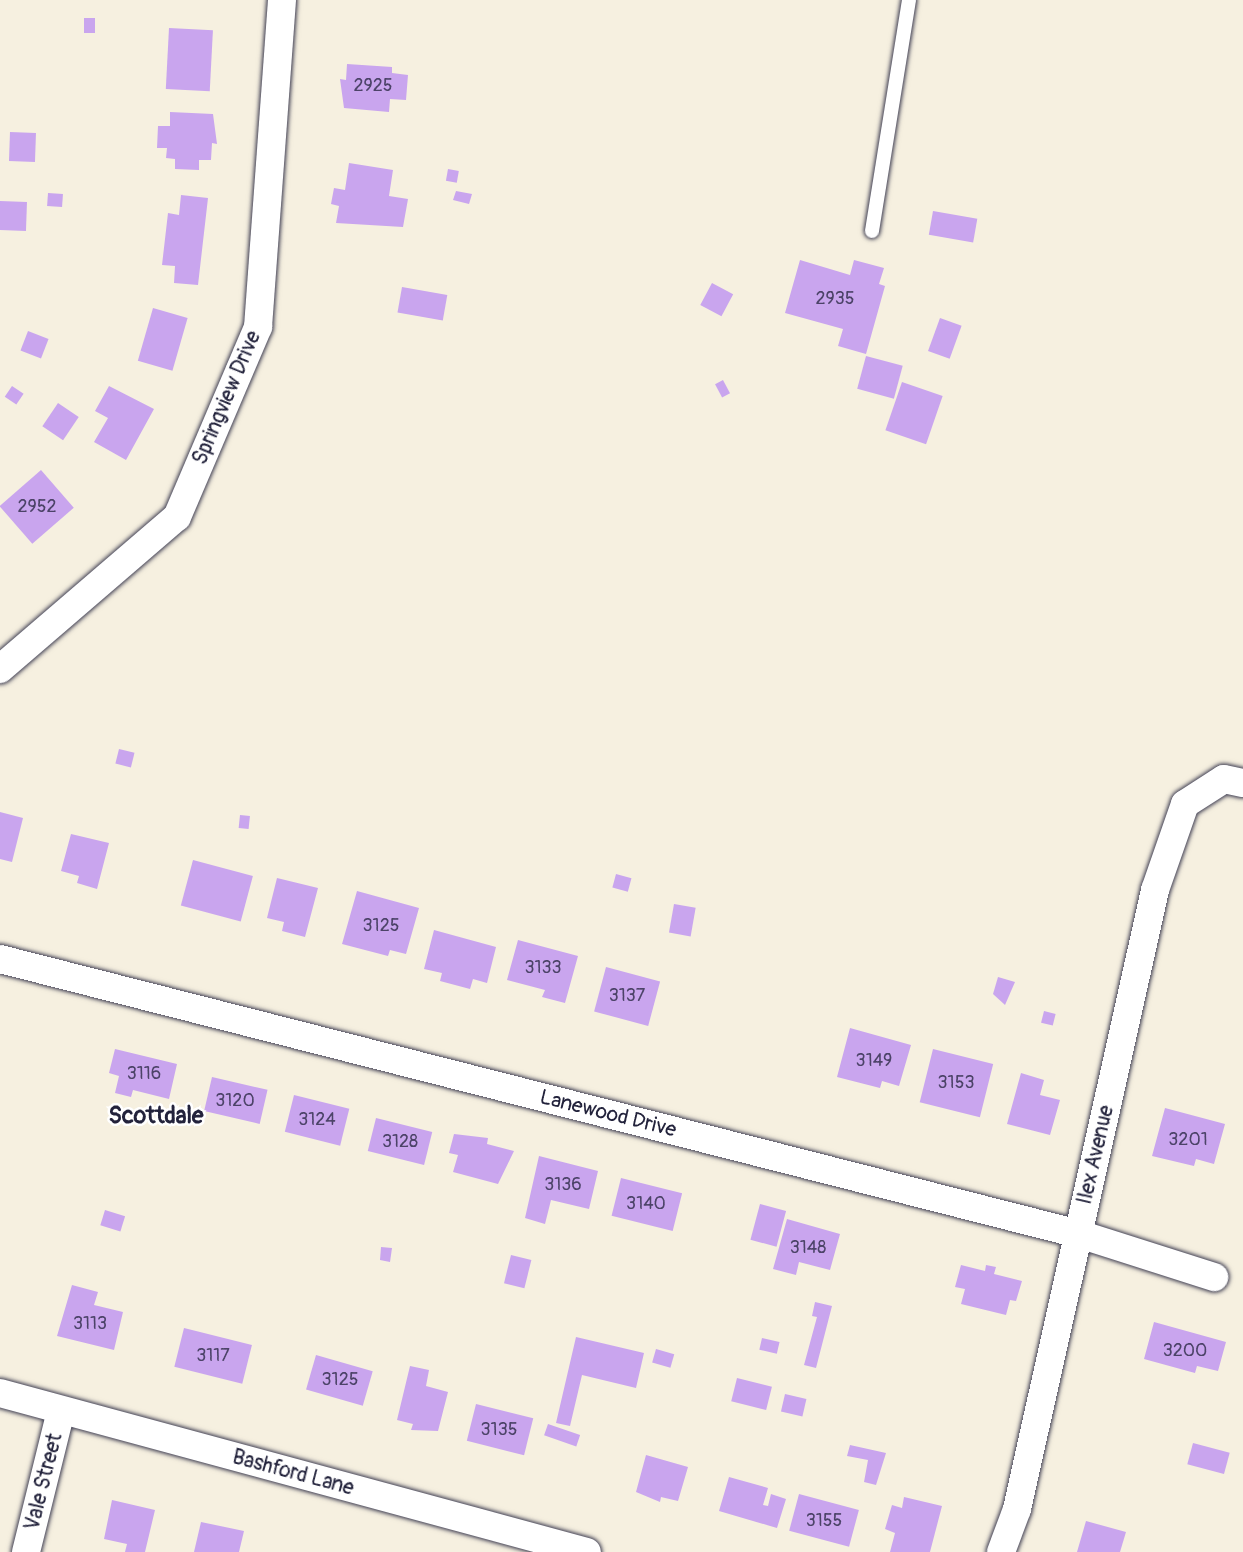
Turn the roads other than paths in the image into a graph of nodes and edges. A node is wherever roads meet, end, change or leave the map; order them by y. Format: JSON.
{"nodes":[{"id":1,"x":282,"y":0,"type":"edge"},
{"id":2,"x":909,"y":0,"type":"edge"},
{"id":3,"x":872,"y":231,"type":"dead end"},
{"id":4,"x":0,"y":669,"type":"edge"},
{"id":5,"x":1234,"y":781,"type":"edge"},
{"id":6,"x":0,"y":959,"type":"edge"},
{"id":7,"x":1079,"y":1234,"type":"junction"},
{"id":8,"x":1214,"y":1277,"type":"dead end"},
{"id":9,"x":0,"y":1393,"type":"edge"},
{"id":10,"x":61,"y":1411,"type":"junction"},
{"id":11,"x":26,"y":1552,"type":"edge"},
{"id":12,"x":587,"y":1552,"type":"edge"},
{"id":13,"x":1001,"y":1552,"type":"edge"}],
"edges":[{"from":1,"to":4,"type":"street","name":"Springview Drive"},
{"from":2,"to":3,"type":"lane"},
{"from":5,"to":7,"type":"street","name":"Ilex Avenue"},
{"from":6,"to":7,"type":"street","name":"Lanewood Drive"},
{"from":7,"to":8,"type":"street","name":"Lanewood Drive"},
{"from":7,"to":13,"type":"street","name":"Ilex Avenue"},
{"from":9,"to":10,"type":"street","name":"Bashford Lane"},
{"from":10,"to":11,"type":"street","name":"Vale Street"},
{"from":10,"to":12,"type":"street","name":"Bashford Lane"}]}
